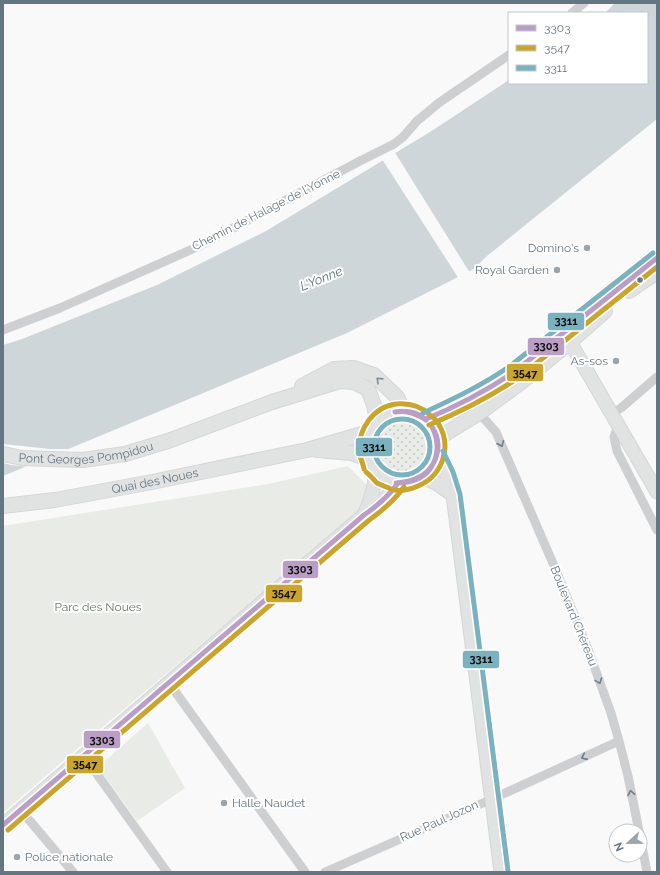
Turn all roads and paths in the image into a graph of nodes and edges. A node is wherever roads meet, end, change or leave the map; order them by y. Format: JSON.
{"nodes":[{"id":1,"x":584,"y":3,"type":"edge"},
{"id":2,"x":573,"y":12,"type":"edge"},
{"id":3,"x":508,"y":56,"type":"edge"},
{"id":4,"x":657,"y":258,"type":"edge"},
{"id":5,"x":657,"y":272,"type":"edge"},
{"id":6,"x":3,"y":330,"type":"edge"},
{"id":7,"x":570,"y":342,"type":"junction"},
{"id":8,"x":657,"y":377,"type":"edge"},
{"id":9,"x":272,"y":402,"type":"junction"},
{"id":10,"x":403,"y":410,"type":"junction"},
{"id":11,"x":479,"y":413,"type":"junction"},
{"id":12,"x":612,"y":414,"type":"junction"},
{"id":13,"x":426,"y":419,"type":"junction"},
{"id":14,"x":377,"y":420,"type":"junction"},
{"id":15,"x":618,"y":426,"type":"junction"},
{"id":16,"x":368,"y":432,"type":"junction"},
{"id":17,"x":437,"y":439,"type":"junction"},
{"id":18,"x":306,"y":450,"type":"junction"},
{"id":19,"x":3,"y":454,"type":"edge"},
{"id":20,"x":437,"y":456,"type":"junction"},
{"id":21,"x":368,"y":459,"type":"junction"},
{"id":22,"x":376,"y":473,"type":"junction"},
{"id":23,"x":422,"y":477,"type":"junction"},
{"id":24,"x":398,"y":483,"type":"junction"},
{"id":25,"x":657,"y":492,"type":"edge"},
{"id":26,"x":453,"y":495,"type":"junction"},
{"id":27,"x":3,"y":506,"type":"edge"},
{"id":28,"x":364,"y":514,"type":"junction"},
{"id":29,"x":657,"y":530,"type":"edge"},
{"id":30,"x":169,"y":683,"type":"junction"},
{"id":31,"x":619,"y":741,"type":"junction"},
{"id":32,"x":84,"y":756,"type":"junction"},
{"id":33,"x":492,"y":799,"type":"junction"},
{"id":34,"x":19,"y":811,"type":"junction"},
{"id":35,"x":637,"y":823,"type":"edge"},
{"id":36,"x":3,"y":825,"type":"edge"},
{"id":37,"x":73,"y":872,"type":"edge"},
{"id":38,"x":167,"y":872,"type":"edge"},
{"id":39,"x":305,"y":872,"type":"edge"},
{"id":40,"x":325,"y":872,"type":"edge"},
{"id":41,"x":501,"y":872,"type":"edge"}],
"edges":[{"from":1,"to":2,"type":"street"},
{"from":3,"to":6,"type":"street","name":"Chemin de Halage de l'Yonne"},
{"from":4,"to":13,"type":"main road"},
{"from":5,"to":7,"type":"main road"},
{"from":7,"to":11,"type":"main road"},
{"from":7,"to":12,"type":"main road"},
{"from":8,"to":12,"type":"street"},
{"from":10,"to":9,"type":"main road","one_way":true},
{"from":9,"to":14,"type":"main road"},
{"from":9,"to":19,"type":"main road","name":"Pont Georges Pompidou"},
{"from":10,"to":13,"type":"main road"},
{"from":10,"to":14,"type":"main road"},
{"from":11,"to":17,"type":"main road"},
{"from":11,"to":31,"type":"street","name":"Boulevard Chéreau","one_way":true},
{"from":12,"to":15,"type":"main road"},
{"from":13,"to":17,"type":"main road"},
{"from":14,"to":16,"type":"main road"},
{"from":15,"to":25,"type":"main road"},
{"from":15,"to":29,"type":"street"},
{"from":16,"to":18,"type":"main road"},
{"from":16,"to":21,"type":"main road"},
{"from":17,"to":20,"type":"main road"},
{"from":18,"to":21,"type":"main road"},
{"from":18,"to":27,"type":"main road","name":"Quai des Noues"},
{"from":20,"to":23,"type":"main road"},
{"from":20,"to":26,"type":"main road"},
{"from":21,"to":22,"type":"main road"},
{"from":22,"to":24,"type":"main road"},
{"from":22,"to":28,"type":"main road"},
{"from":23,"to":24,"type":"main road"},
{"from":23,"to":26,"type":"main road"},
{"from":24,"to":28,"type":"main road"},
{"from":26,"to":33,"type":"main road"},
{"from":28,"to":30,"type":"main road"},
{"from":30,"to":32,"type":"main road"},
{"from":30,"to":39,"type":"street"},
{"from":31,"to":33,"type":"street","name":"Rue Paul Jozon","one_way":true},
{"from":35,"to":31,"type":"street","name":"Boulevard Chéreau","one_way":true},
{"from":32,"to":34,"type":"main road"},
{"from":32,"to":38,"type":"street"},
{"from":33,"to":40,"type":"street","name":"Rue Paul Jozon"},
{"from":33,"to":41,"type":"main road"},
{"from":34,"to":36,"type":"main road"},
{"from":34,"to":37,"type":"street"}]}
